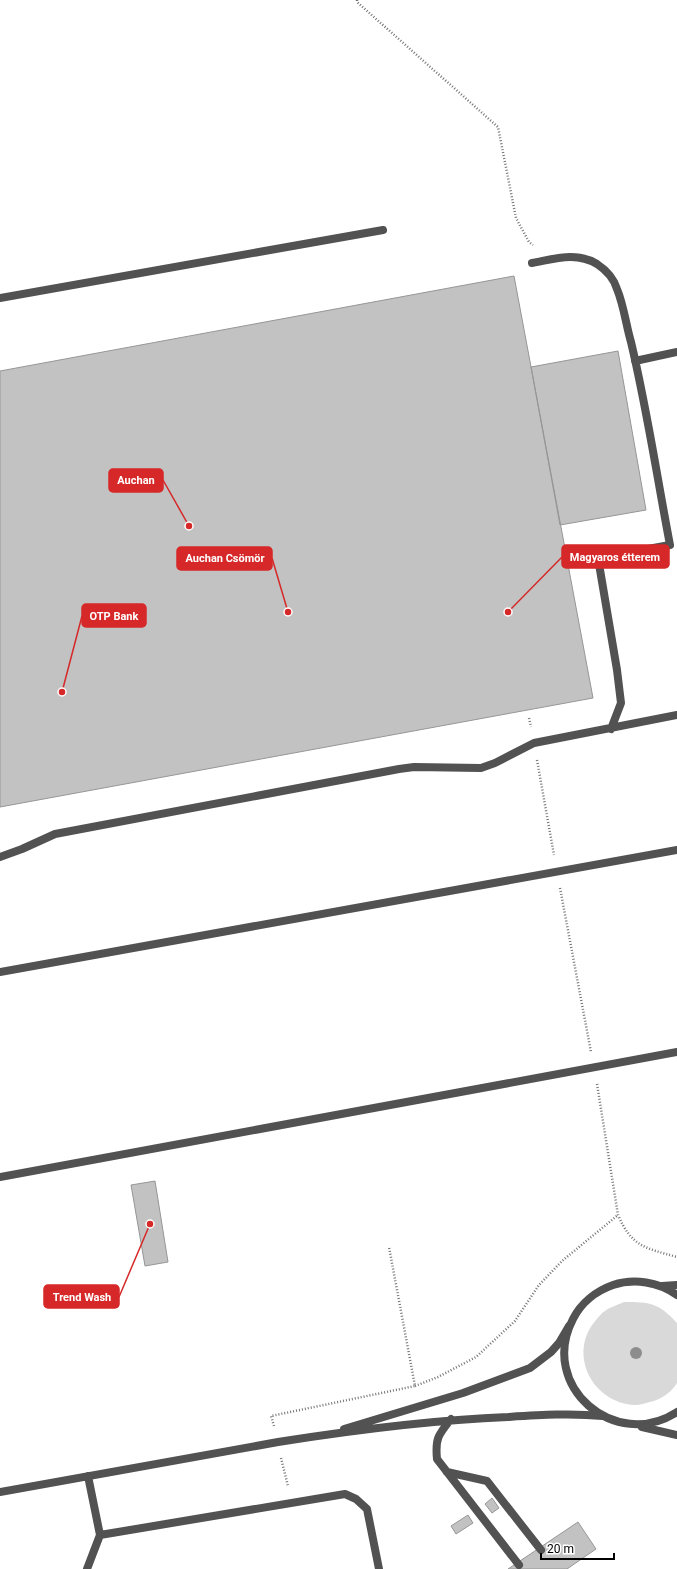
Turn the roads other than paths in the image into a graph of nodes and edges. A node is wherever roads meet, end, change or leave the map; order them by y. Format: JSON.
{"nodes":[{"id":1,"x":383,"y":230,"type":"dead end"},
{"id":2,"x":532,"y":263,"type":"dead end"},
{"id":3,"x":0,"y":298,"type":"edge"},
{"id":4,"x":677,"y":352,"type":"edge"},
{"id":5,"x":635,"y":361,"type":"junction"},
{"id":6,"x":677,"y":716,"type":"edge"},
{"id":7,"x":611,"y":729,"type":"junction"},
{"id":8,"x":677,"y":850,"type":"edge"},
{"id":9,"x":0,"y":857,"type":"edge"},
{"id":10,"x":0,"y":972,"type":"edge"},
{"id":11,"x":677,"y":1052,"type":"edge"},
{"id":12,"x":0,"y":1177,"type":"edge"},
{"id":13,"x":677,"y":1285,"type":"edge"},
{"id":14,"x":660,"y":1286,"type":"junction"},
{"id":15,"x":677,"y":1295,"type":"edge"},
{"id":16,"x":573,"y":1318,"type":"junction"},
{"id":17,"x":677,"y":1412,"type":"edge"},
{"id":18,"x":603,"y":1416,"type":"junction"},
{"id":19,"x":451,"y":1420,"type":"junction"},
{"id":20,"x":633,"y":1424,"type":"junction"},
{"id":21,"x":322,"y":1435,"type":"junction"},
{"id":22,"x":677,"y":1435,"type":"edge"},
{"id":23,"x":447,"y":1472,"type":"junction"},
{"id":24,"x":88,"y":1476,"type":"junction"},
{"id":25,"x":0,"y":1492,"type":"edge"},
{"id":26,"x":100,"y":1535,"type":"junction"},
{"id":27,"x":541,"y":1550,"type":"dead end"},
{"id":28,"x":519,"y":1565,"type":"dead end"},
{"id":29,"x":87,"y":1569,"type":"edge"},
{"id":30,"x":379,"y":1569,"type":"edge"}],
"edges":[{"from":1,"to":3,"type":"street"},
{"from":2,"to":5,"type":"street"},
{"from":4,"to":5,"type":"street"},
{"from":5,"to":7,"type":"street"},
{"from":6,"to":7,"type":"street"},
{"from":7,"to":9,"type":"street"},
{"from":8,"to":10,"type":"street"},
{"from":11,"to":12,"type":"street"},
{"from":13,"to":14,"type":"street"},
{"from":14,"to":15,"type":"street"},
{"from":14,"to":16,"type":"street"},
{"from":16,"to":18,"type":"street"},
{"from":16,"to":21,"type":"street"},
{"from":17,"to":20,"type":"street"},
{"from":18,"to":19,"type":"street"},
{"from":18,"to":20,"type":"street"},
{"from":19,"to":21,"type":"street"},
{"from":19,"to":23,"type":"street"},
{"from":20,"to":22,"type":"street"},
{"from":21,"to":24,"type":"street"},
{"from":23,"to":27,"type":"street"},
{"from":23,"to":28,"type":"street"},
{"from":24,"to":25,"type":"street"},
{"from":24,"to":26,"type":"street"},
{"from":26,"to":29,"type":"street"},
{"from":26,"to":30,"type":"street"}]}
